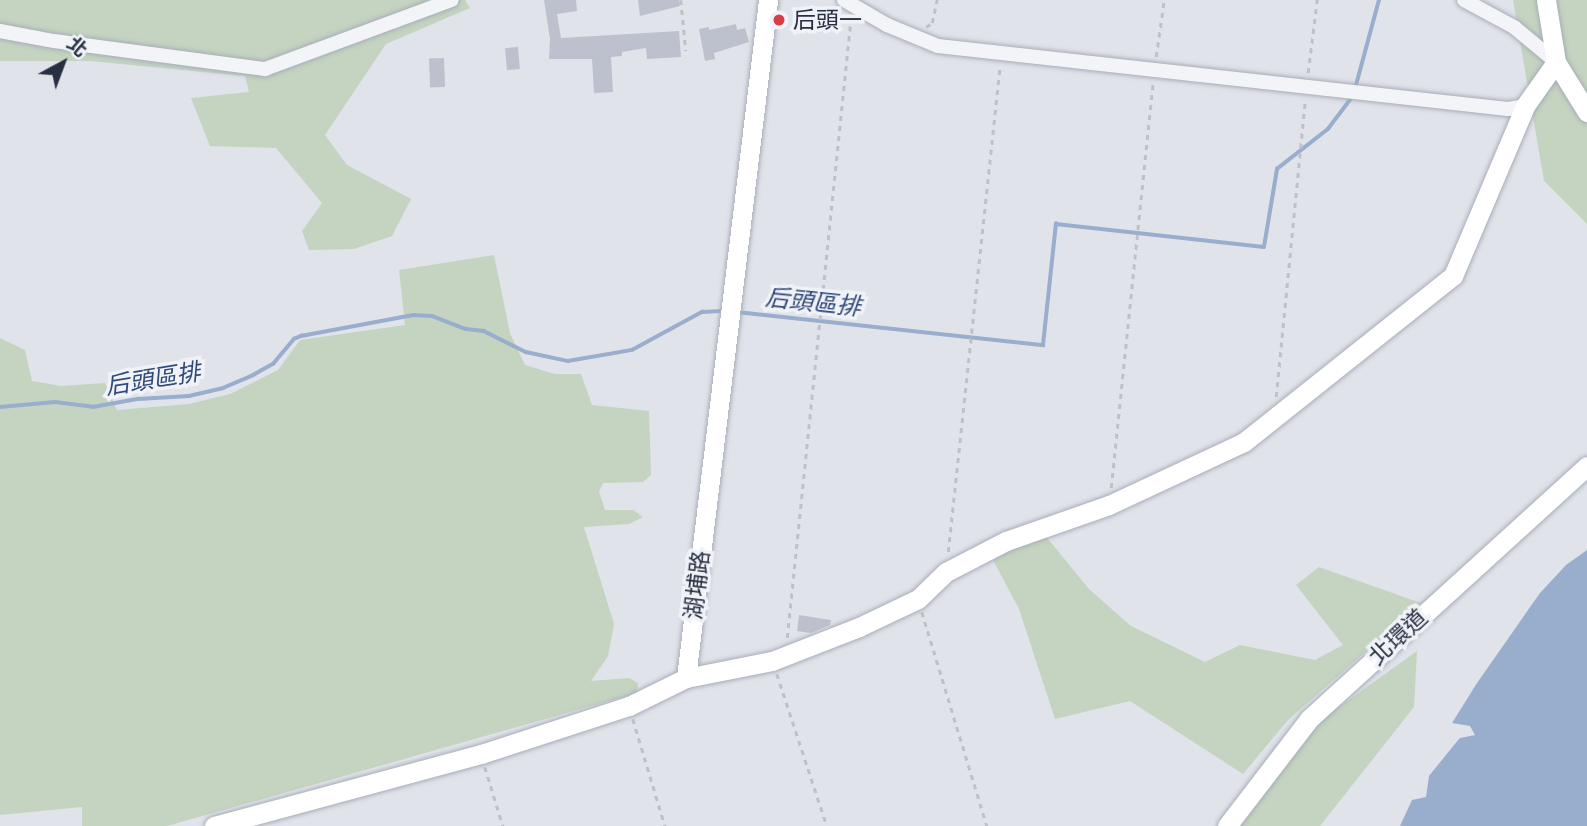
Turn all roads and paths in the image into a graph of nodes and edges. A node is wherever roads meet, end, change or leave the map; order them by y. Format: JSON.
{"nodes":[{"id":1,"x":452,"y":0,"type":"edge"},
{"id":2,"x":681,"y":0,"type":"edge"},
{"id":3,"x":768,"y":0,"type":"edge"},
{"id":4,"x":937,"y":0,"type":"edge"},
{"id":5,"x":1164,"y":0,"type":"edge"},
{"id":6,"x":1464,"y":0,"type":"edge"},
{"id":7,"x":1546,"y":0,"type":"edge"},
{"id":8,"x":848,"y":2,"type":"edge"},
{"id":9,"x":0,"y":31,"type":"edge"},
{"id":10,"x":915,"y":36,"type":"junction"},
{"id":11,"x":687,"y":51,"type":"dead end"},
{"id":12,"x":1001,"y":54,"type":"junction"},
{"id":13,"x":1556,"y":62,"type":"junction"},
{"id":14,"x":1155,"y":70,"type":"junction"},
{"id":15,"x":1525,"y":106,"type":"junction"},
{"id":16,"x":1587,"y":112,"type":"edge"},
{"id":17,"x":1300,"y":145,"type":"dead end"},
{"id":18,"x":1274,"y":419,"type":"junction"},
{"id":19,"x":1587,"y":466,"type":"edge"},
{"id":20,"x":1109,"y":505,"type":"junction"},
{"id":21,"x":946,"y":572,"type":"junction"},
{"id":22,"x":918,"y":599,"type":"junction"},
{"id":23,"x":779,"y":658,"type":"junction"},
{"id":24,"x":686,"y":678,"type":"junction"},
{"id":25,"x":629,"y":706,"type":"junction"},
{"id":26,"x":481,"y":754,"type":"junction"},
{"id":27,"x":214,"y":826,"type":"edge"},
{"id":28,"x":503,"y":826,"type":"edge"},
{"id":29,"x":665,"y":826,"type":"edge"},
{"id":30,"x":827,"y":826,"type":"edge"},
{"id":31,"x":987,"y":826,"type":"edge"},
{"id":32,"x":1227,"y":826,"type":"edge"}],
"edges":[{"from":1,"to":9,"type":"street"},
{"from":2,"to":11,"type":"path"},
{"from":3,"to":24,"type":"street","name":"湖埔路"},
{"from":4,"to":10,"type":"path"},
{"from":5,"to":14,"type":"path"},
{"from":6,"to":13,"type":"street"},
{"from":7,"to":13,"type":"street"},
{"from":8,"to":10,"type":"street"},
{"from":8,"to":23,"type":"path"},
{"from":10,"to":12,"type":"street"},
{"from":12,"to":14,"type":"street"},
{"from":12,"to":21,"type":"path"},
{"from":13,"to":15,"type":"street"},
{"from":13,"to":16,"type":"street"},
{"from":14,"to":15,"type":"street"},
{"from":14,"to":20,"type":"path"},
{"from":15,"to":18,"type":"street"},
{"from":17,"to":18,"type":"path"},
{"from":18,"to":20,"type":"street"},
{"from":19,"to":32,"type":"street","name":"北環道"},
{"from":20,"to":21,"type":"street"},
{"from":21,"to":22,"type":"street"},
{"from":22,"to":23,"type":"street"},
{"from":22,"to":31,"type":"path"},
{"from":23,"to":24,"type":"street"},
{"from":23,"to":30,"type":"path"},
{"from":24,"to":25,"type":"street"},
{"from":25,"to":26,"type":"street"},
{"from":25,"to":29,"type":"path"},
{"from":26,"to":27,"type":"street"},
{"from":26,"to":28,"type":"path"}]}
